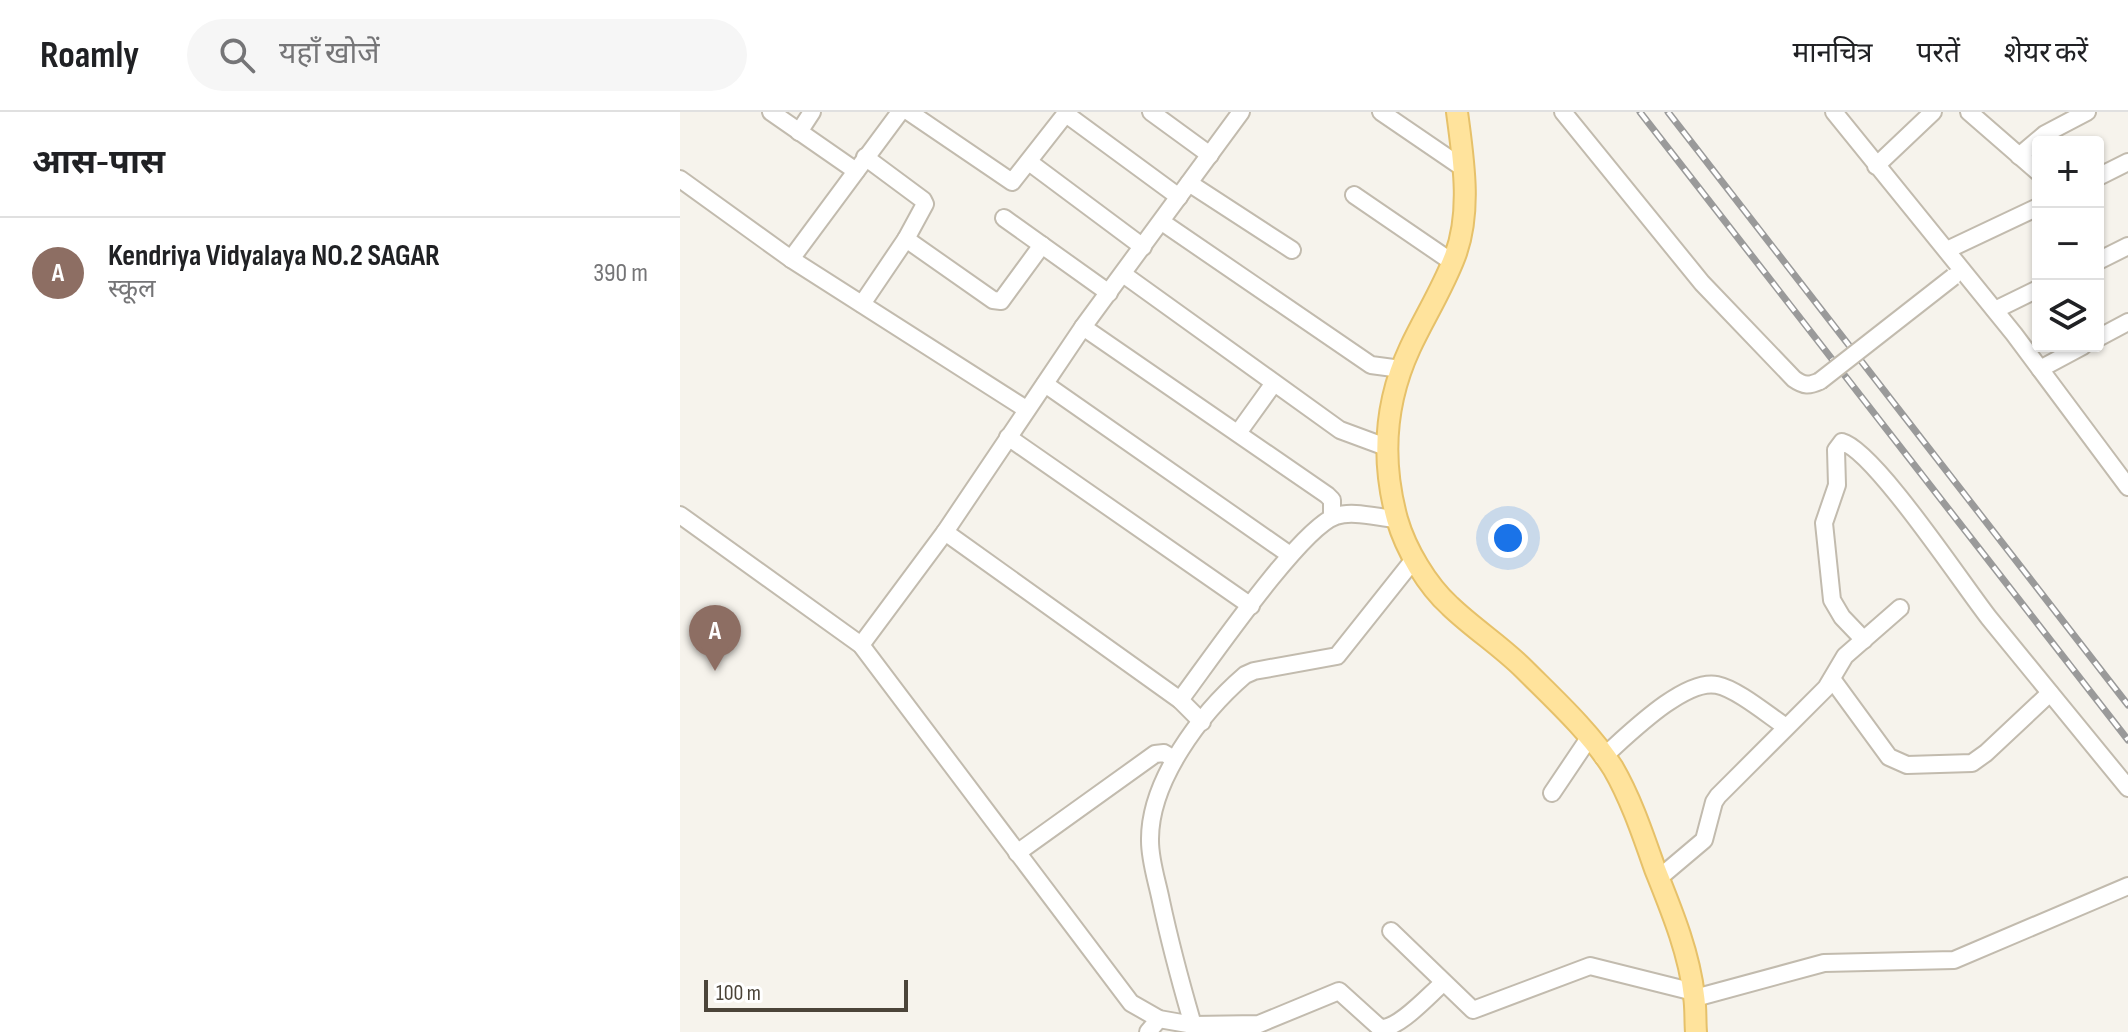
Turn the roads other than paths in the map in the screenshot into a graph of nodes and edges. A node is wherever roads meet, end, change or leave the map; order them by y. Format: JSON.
{"nodes":[{"id":1,"x":771,"y":112,"type":"edge"},
{"id":2,"x":812,"y":112,"type":"edge"},
{"id":3,"x":900,"y":112,"type":"edge"},
{"id":4,"x":909,"y":112,"type":"edge"},
{"id":5,"x":1151,"y":112,"type":"edge"},
{"id":6,"x":1241,"y":112,"type":"edge"},
{"id":7,"x":1381,"y":112,"type":"edge"},
{"id":8,"x":1457,"y":112,"type":"edge"},
{"id":9,"x":1563,"y":112,"type":"edge"},
{"id":10,"x":1834,"y":112,"type":"edge"},
{"id":11,"x":1933,"y":112,"type":"edge"},
{"id":12,"x":1969,"y":112,"type":"edge"},
{"id":13,"x":2087,"y":112,"type":"edge"},
{"id":14,"x":1066,"y":113,"type":"edge"},
{"id":15,"x":799,"y":132,"type":"junction"},
{"id":16,"x":1210,"y":155,"type":"junction"},
{"id":17,"x":2019,"y":156,"type":"junction"},
{"id":18,"x":1029,"y":162,"type":"junction"},
{"id":19,"x":2128,"y":162,"type":"edge"},
{"id":20,"x":860,"y":164,"type":"junction"},
{"id":21,"x":1876,"y":166,"type":"junction"},
{"id":22,"x":2032,"y":167,"type":"edge"},
{"id":23,"x":1463,"y":168,"type":"junction"},
{"id":24,"x":2104,"y":174,"type":"edge"},
{"id":25,"x":680,"y":179,"type":"edge"},
{"id":26,"x":1189,"y":183,"type":"junction"},
{"id":27,"x":1354,"y":195,"type":"dead end"},
{"id":28,"x":1179,"y":197,"type":"junction"},
{"id":29,"x":2036,"y":208,"type":"edge"},
{"id":30,"x":1004,"y":218,"type":"dead end"},
{"id":31,"x":1162,"y":222,"type":"junction"},
{"id":32,"x":906,"y":239,"type":"junction"},
{"id":33,"x":1042,"y":245,"type":"junction"},
{"id":34,"x":2128,"y":246,"type":"edge"},
{"id":35,"x":1143,"y":247,"type":"junction"},
{"id":36,"x":1292,"y":250,"type":"dead end"},
{"id":37,"x":1947,"y":250,"type":"junction"},
{"id":38,"x":2104,"y":258,"type":"edge"},
{"id":39,"x":791,"y":259,"type":"junction"},
{"id":40,"x":1452,"y":262,"type":"junction"},
{"id":41,"x":1958,"y":273,"type":"junction"},
{"id":42,"x":1123,"y":274,"type":"junction"},
{"id":43,"x":2032,"y":292,"type":"edge"},
{"id":44,"x":1109,"y":293,"type":"junction"},
{"id":45,"x":862,"y":304,"type":"junction"},
{"id":46,"x":1995,"y":310,"type":"junction"},
{"id":47,"x":2128,"y":322,"type":"edge"},
{"id":48,"x":1083,"y":327,"type":"junction"},
{"id":49,"x":2104,"y":335,"type":"edge"},
{"id":50,"x":2072,"y":352,"type":"edge"},
{"id":51,"x":1401,"y":369,"type":"junction"},
{"id":52,"x":2040,"y":369,"type":"junction"},
{"id":53,"x":1274,"y":383,"type":"junction"},
{"id":54,"x":1045,"y":384,"type":"junction"},
{"id":55,"x":1026,"y":409,"type":"junction"},
{"id":56,"x":1238,"y":433,"type":"junction"},
{"id":57,"x":1008,"y":437,"type":"junction"},
{"id":58,"x":1386,"y":447,"type":"junction"},
{"id":59,"x":2128,"y":487,"type":"edge"},
{"id":60,"x":680,"y":515,"type":"edge"},
{"id":61,"x":1332,"y":517,"type":"junction"},
{"id":62,"x":1397,"y":519,"type":"junction"},
{"id":63,"x":945,"y":532,"type":"junction"},
{"id":64,"x":1290,"y":555,"type":"junction"},
{"id":65,"x":1415,"y":558,"type":"junction"},
{"id":66,"x":1251,"y":606,"type":"junction"},
{"id":67,"x":1900,"y":608,"type":"dead end"},
{"id":68,"x":1864,"y":640,"type":"junction"},
{"id":69,"x":861,"y":645,"type":"junction"},
{"id":70,"x":1832,"y":679,"type":"junction"},
{"id":71,"x":2050,"y":693,"type":"junction"},
{"id":72,"x":1180,"y":700,"type":"junction"},
{"id":73,"x":1202,"y":722,"type":"junction"},
{"id":74,"x":1786,"y":727,"type":"junction"},
{"id":75,"x":1589,"y":738,"type":"junction"},
{"id":76,"x":1603,"y":757,"type":"junction"},
{"id":77,"x":1174,"y":759,"type":"junction"},
{"id":78,"x":2128,"y":788,"type":"edge"},
{"id":79,"x":1552,"y":793,"type":"dead end"},
{"id":80,"x":1017,"y":853,"type":"junction"},
{"id":81,"x":1659,"y":878,"type":"junction"},
{"id":82,"x":2128,"y":886,"type":"edge"},
{"id":83,"x":1391,"y":931,"type":"dead end"},
{"id":84,"x":1443,"y":983,"type":"junction"},
{"id":85,"x":1694,"y":995,"type":"junction"},
{"id":86,"x":1193,"y":1025,"type":"junction"},
{"id":87,"x":1153,"y":1026,"type":"edge"},
{"id":88,"x":1261,"y":1028,"type":"edge"},
{"id":89,"x":1696,"y":1032,"type":"edge"}],
"edges":[{"from":1,"to":15,"type":"street"},
{"from":2,"to":15,"type":"street"},
{"from":3,"to":20,"type":"street"},
{"from":4,"to":18,"type":"street"},
{"from":5,"to":16,"type":"street"},
{"from":6,"to":16,"type":"street"},
{"from":7,"to":23,"type":"street"},
{"from":8,"to":23,"type":"main road"},
{"from":9,"to":41,"type":"street","bridge":true},
{"from":10,"to":21,"type":"street"},
{"from":11,"to":21,"type":"street"},
{"from":12,"to":17,"type":"street"},
{"from":13,"to":17,"type":"street"},
{"from":14,"to":18,"type":"street"},
{"from":14,"to":28,"type":"street"},
{"from":15,"to":20,"type":"street"},
{"from":16,"to":26,"type":"street"},
{"from":17,"to":22,"type":"street"},
{"from":18,"to":35,"type":"street"},
{"from":19,"to":24,"type":"street"},
{"from":20,"to":32,"type":"street"},
{"from":20,"to":39,"type":"street"},
{"from":21,"to":37,"type":"street"},
{"from":23,"to":40,"type":"main road"},
{"from":25,"to":39,"type":"street"},
{"from":26,"to":28,"type":"street"},
{"from":26,"to":36,"type":"street"},
{"from":27,"to":40,"type":"street"},
{"from":28,"to":31,"type":"street"},
{"from":29,"to":37,"type":"street"},
{"from":30,"to":33,"type":"street"},
{"from":31,"to":35,"type":"street"},
{"from":31,"to":51,"type":"street"},
{"from":32,"to":33,"type":"street"},
{"from":32,"to":45,"type":"street"},
{"from":33,"to":44,"type":"street"},
{"from":34,"to":38,"type":"street"},
{"from":35,"to":42,"type":"street"},
{"from":37,"to":41,"type":"street"},
{"from":39,"to":45,"type":"street"},
{"from":40,"to":51,"type":"main road"},
{"from":41,"to":46,"type":"street"},
{"from":42,"to":44,"type":"street"},
{"from":42,"to":53,"type":"street"},
{"from":43,"to":46,"type":"street"},
{"from":44,"to":48,"type":"street"},
{"from":45,"to":55,"type":"street"},
{"from":46,"to":52,"type":"street"},
{"from":47,"to":49,"type":"street"},
{"from":48,"to":54,"type":"street"},
{"from":48,"to":56,"type":"street"},
{"from":50,"to":52,"type":"street"},
{"from":51,"to":58,"type":"main road"},
{"from":52,"to":59,"type":"street"},
{"from":53,"to":56,"type":"street"},
{"from":53,"to":58,"type":"street"},
{"from":54,"to":55,"type":"street"},
{"from":54,"to":64,"type":"street"},
{"from":55,"to":57,"type":"street"},
{"from":56,"to":61,"type":"street"},
{"from":57,"to":63,"type":"street"},
{"from":57,"to":66,"type":"street"},
{"from":58,"to":62,"type":"main road"},
{"from":60,"to":69,"type":"street"},
{"from":61,"to":62,"type":"street"},
{"from":61,"to":64,"type":"street"},
{"from":62,"to":65,"type":"main road"},
{"from":63,"to":69,"type":"street"},
{"from":63,"to":72,"type":"street"},
{"from":64,"to":66,"type":"street"},
{"from":65,"to":73,"type":"street"},
{"from":65,"to":75,"type":"main road"},
{"from":66,"to":72,"type":"street"},
{"from":67,"to":68,"type":"street"},
{"from":68,"to":70,"type":"street"},
{"from":68,"to":71,"type":"street"},
{"from":69,"to":80,"type":"street"},
{"from":70,"to":71,"type":"street"},
{"from":70,"to":74,"type":"street"},
{"from":71,"to":78,"type":"street"},
{"from":72,"to":73,"type":"street"},
{"from":73,"to":77,"type":"street"},
{"from":74,"to":76,"type":"street"},
{"from":74,"to":81,"type":"street"},
{"from":75,"to":76,"type":"main road"},
{"from":75,"to":79,"type":"street"},
{"from":76,"to":81,"type":"main road"},
{"from":77,"to":80,"type":"street"},
{"from":77,"to":86,"type":"street"},
{"from":80,"to":87,"type":"street"},
{"from":81,"to":85,"type":"main road"},
{"from":82,"to":85,"type":"street"},
{"from":83,"to":84,"type":"street"},
{"from":84,"to":85,"type":"street"},
{"from":84,"to":88,"type":"street"},
{"from":85,"to":89,"type":"main road"},
{"from":86,"to":87,"type":"street"},
{"from":86,"to":88,"type":"street"}]}
